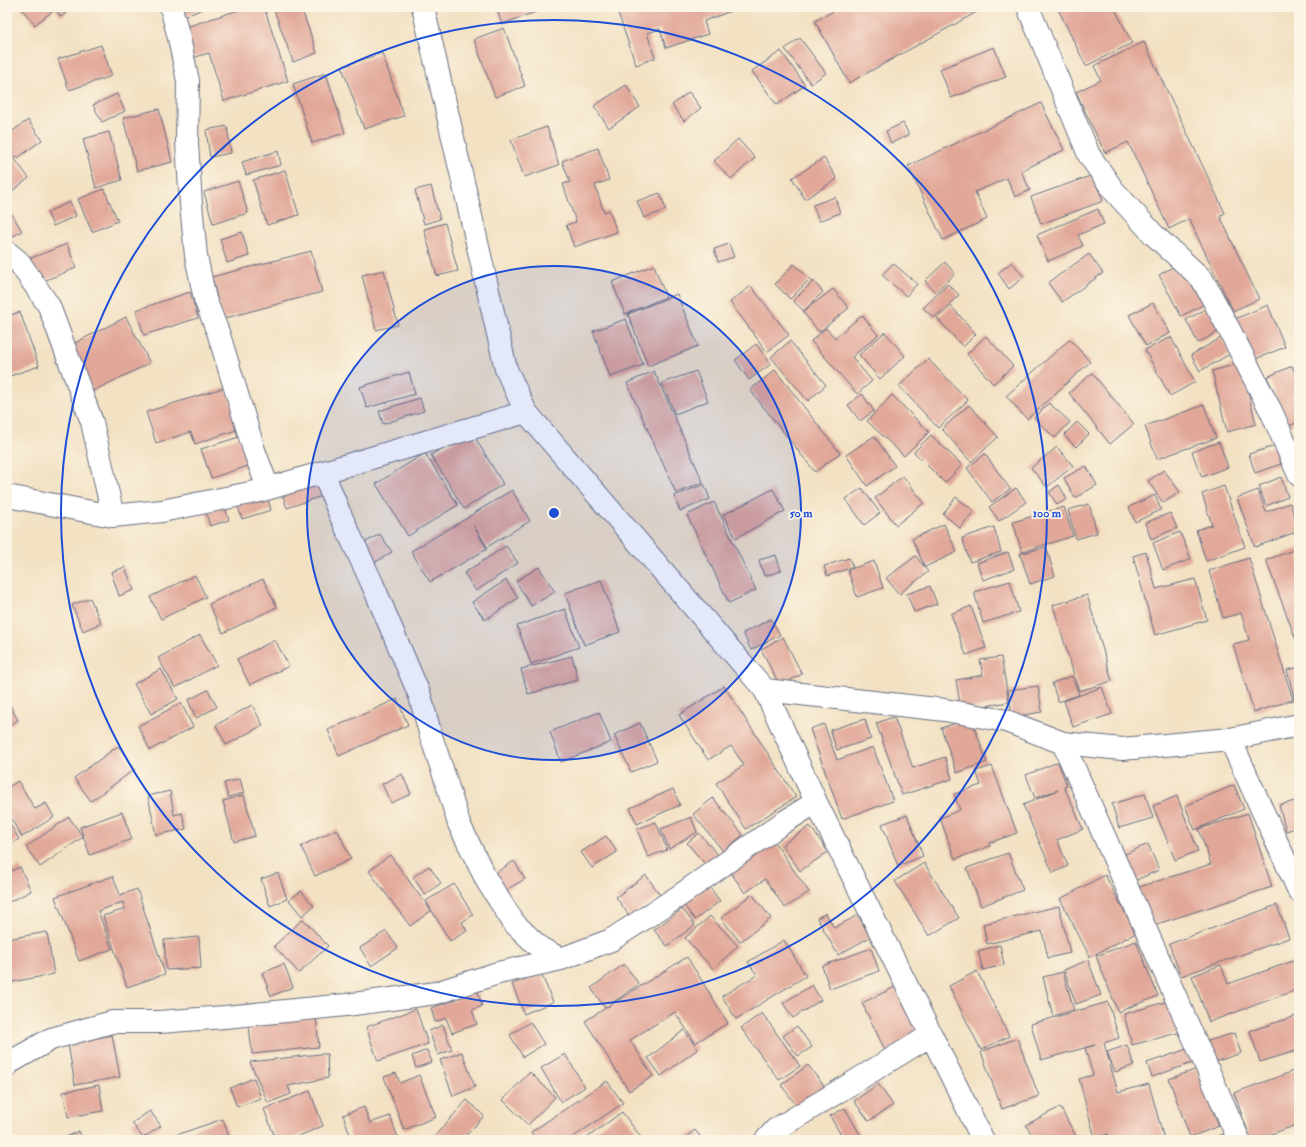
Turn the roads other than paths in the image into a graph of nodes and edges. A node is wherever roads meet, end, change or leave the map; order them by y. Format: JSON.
{"nodes":[{"id":1,"x":171,"y":7,"type":"edge"},
{"id":2,"x":423,"y":7,"type":"edge"},
{"id":3,"x":1028,"y":7,"type":"edge"},
{"id":4,"x":7,"y":252,"type":"edge"},
{"id":5,"x":526,"y":412,"type":"junction"},
{"id":6,"x":323,"y":472,"type":"junction"},
{"id":7,"x":1299,"y":475,"type":"edge"},
{"id":8,"x":268,"y":488,"type":"junction"},
{"id":9,"x":7,"y":496,"type":"edge"},
{"id":10,"x":113,"y":516,"type":"junction"},
{"id":11,"x":765,"y":690,"type":"junction"},
{"id":12,"x":1299,"y":724,"type":"edge"},
{"id":13,"x":1230,"y":739,"type":"junction"},
{"id":14,"x":1062,"y":743,"type":"junction"},
{"id":15,"x":816,"y":802,"type":"junction"},
{"id":16,"x":1299,"y":891,"type":"edge"},
{"id":17,"x":561,"y":958,"type":"junction"},
{"id":18,"x":931,"y":1035,"type":"junction"},
{"id":19,"x":7,"y":1066,"type":"edge"},
{"id":20,"x":766,"y":1140,"type":"edge"},
{"id":21,"x":983,"y":1140,"type":"edge"},
{"id":22,"x":1238,"y":1140,"type":"edge"}],
"edges":[{"from":1,"to":8,"type":"street"},
{"from":2,"to":5,"type":"street"},
{"from":3,"to":7,"type":"street"},
{"from":4,"to":10,"type":"street"},
{"from":5,"to":6,"type":"street"},
{"from":5,"to":11,"type":"street"},
{"from":6,"to":8,"type":"street"},
{"from":6,"to":17,"type":"street"},
{"from":8,"to":10,"type":"street"},
{"from":9,"to":10,"type":"street"},
{"from":11,"to":14,"type":"street"},
{"from":11,"to":15,"type":"street"},
{"from":12,"to":13,"type":"street"},
{"from":13,"to":14,"type":"street"},
{"from":13,"to":16,"type":"street"},
{"from":14,"to":22,"type":"street"},
{"from":15,"to":17,"type":"street"},
{"from":15,"to":18,"type":"street"},
{"from":17,"to":19,"type":"street"},
{"from":18,"to":20,"type":"street"},
{"from":18,"to":21,"type":"street"}]}
